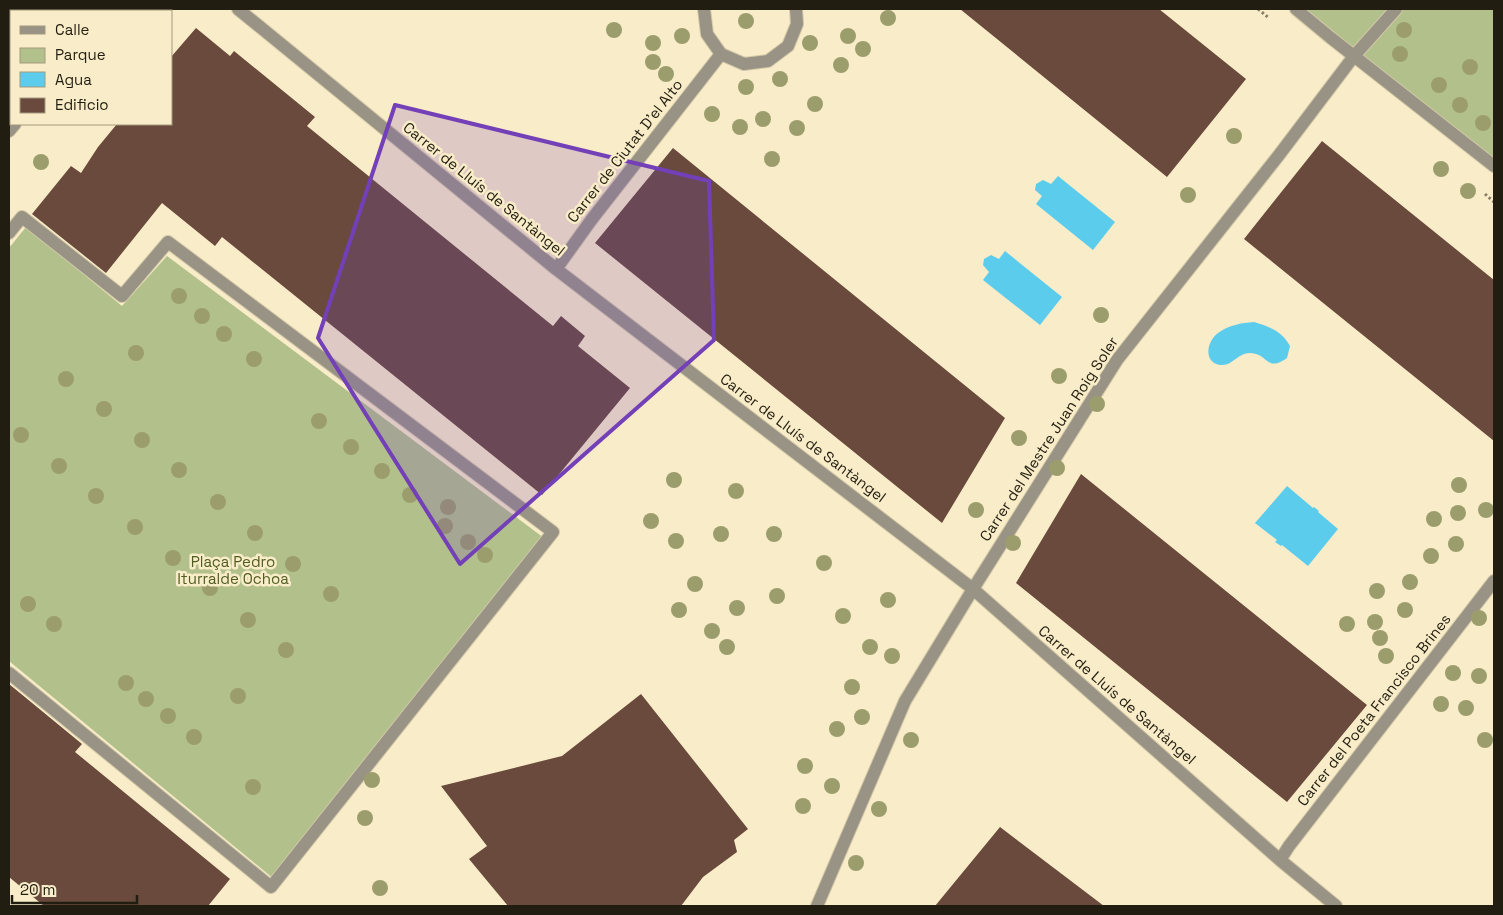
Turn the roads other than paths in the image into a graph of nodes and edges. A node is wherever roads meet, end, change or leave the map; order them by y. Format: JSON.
{"nodes":[{"id":1,"x":238,"y":9,"type":"edge"},
{"id":2,"x":704,"y":9,"type":"edge"},
{"id":3,"x":796,"y":9,"type":"edge"},
{"id":4,"x":1296,"y":9,"type":"edge"},
{"id":5,"x":1396,"y":9,"type":"edge"},
{"id":6,"x":721,"y":54,"type":"junction"},
{"id":7,"x":1354,"y":56,"type":"junction"},
{"id":8,"x":1494,"y":166,"type":"edge"},
{"id":9,"x":9,"y":232,"type":"edge"},
{"id":10,"x":556,"y":269,"type":"junction"},
{"id":11,"x":1494,"y":581,"type":"edge"},
{"id":12,"x":973,"y":589,"type":"junction"},
{"id":13,"x":9,"y":673,"type":"edge"},
{"id":14,"x":1280,"y":860,"type":"junction"},
{"id":15,"x":817,"y":906,"type":"edge"},
{"id":16,"x":1336,"y":906,"type":"edge"}],
"edges":[{"from":1,"to":10,"type":"street","name":"Carrer de Lluís de Santàngel"},
{"from":2,"to":6,"type":"street"},
{"from":3,"to":6,"type":"street"},
{"from":4,"to":7,"type":"street"},
{"from":5,"to":7,"type":"street","name":"Carrer del Mestre Juan Roig Soler"},
{"from":6,"to":10,"type":"street","name":"Carrer de Ciutat D'el Alto"},
{"from":7,"to":8,"type":"street"},
{"from":7,"to":12,"type":"street","name":"Carrer del Mestre Juan Roig Soler"},
{"from":9,"to":13,"type":"street"},
{"from":10,"to":12,"type":"street","name":"Carrer de Lluís de Santàngel"},
{"from":11,"to":14,"type":"street","name":"Carrer del Poeta Francisco Brines"},
{"from":12,"to":14,"type":"street","name":"Carrer de Lluís de Santàngel"},
{"from":12,"to":15,"type":"street","name":"Carrer del Mestre Juan Roig Soler"},
{"from":14,"to":16,"type":"street","name":"Carrer de Lluís de Santàngel"}]}
